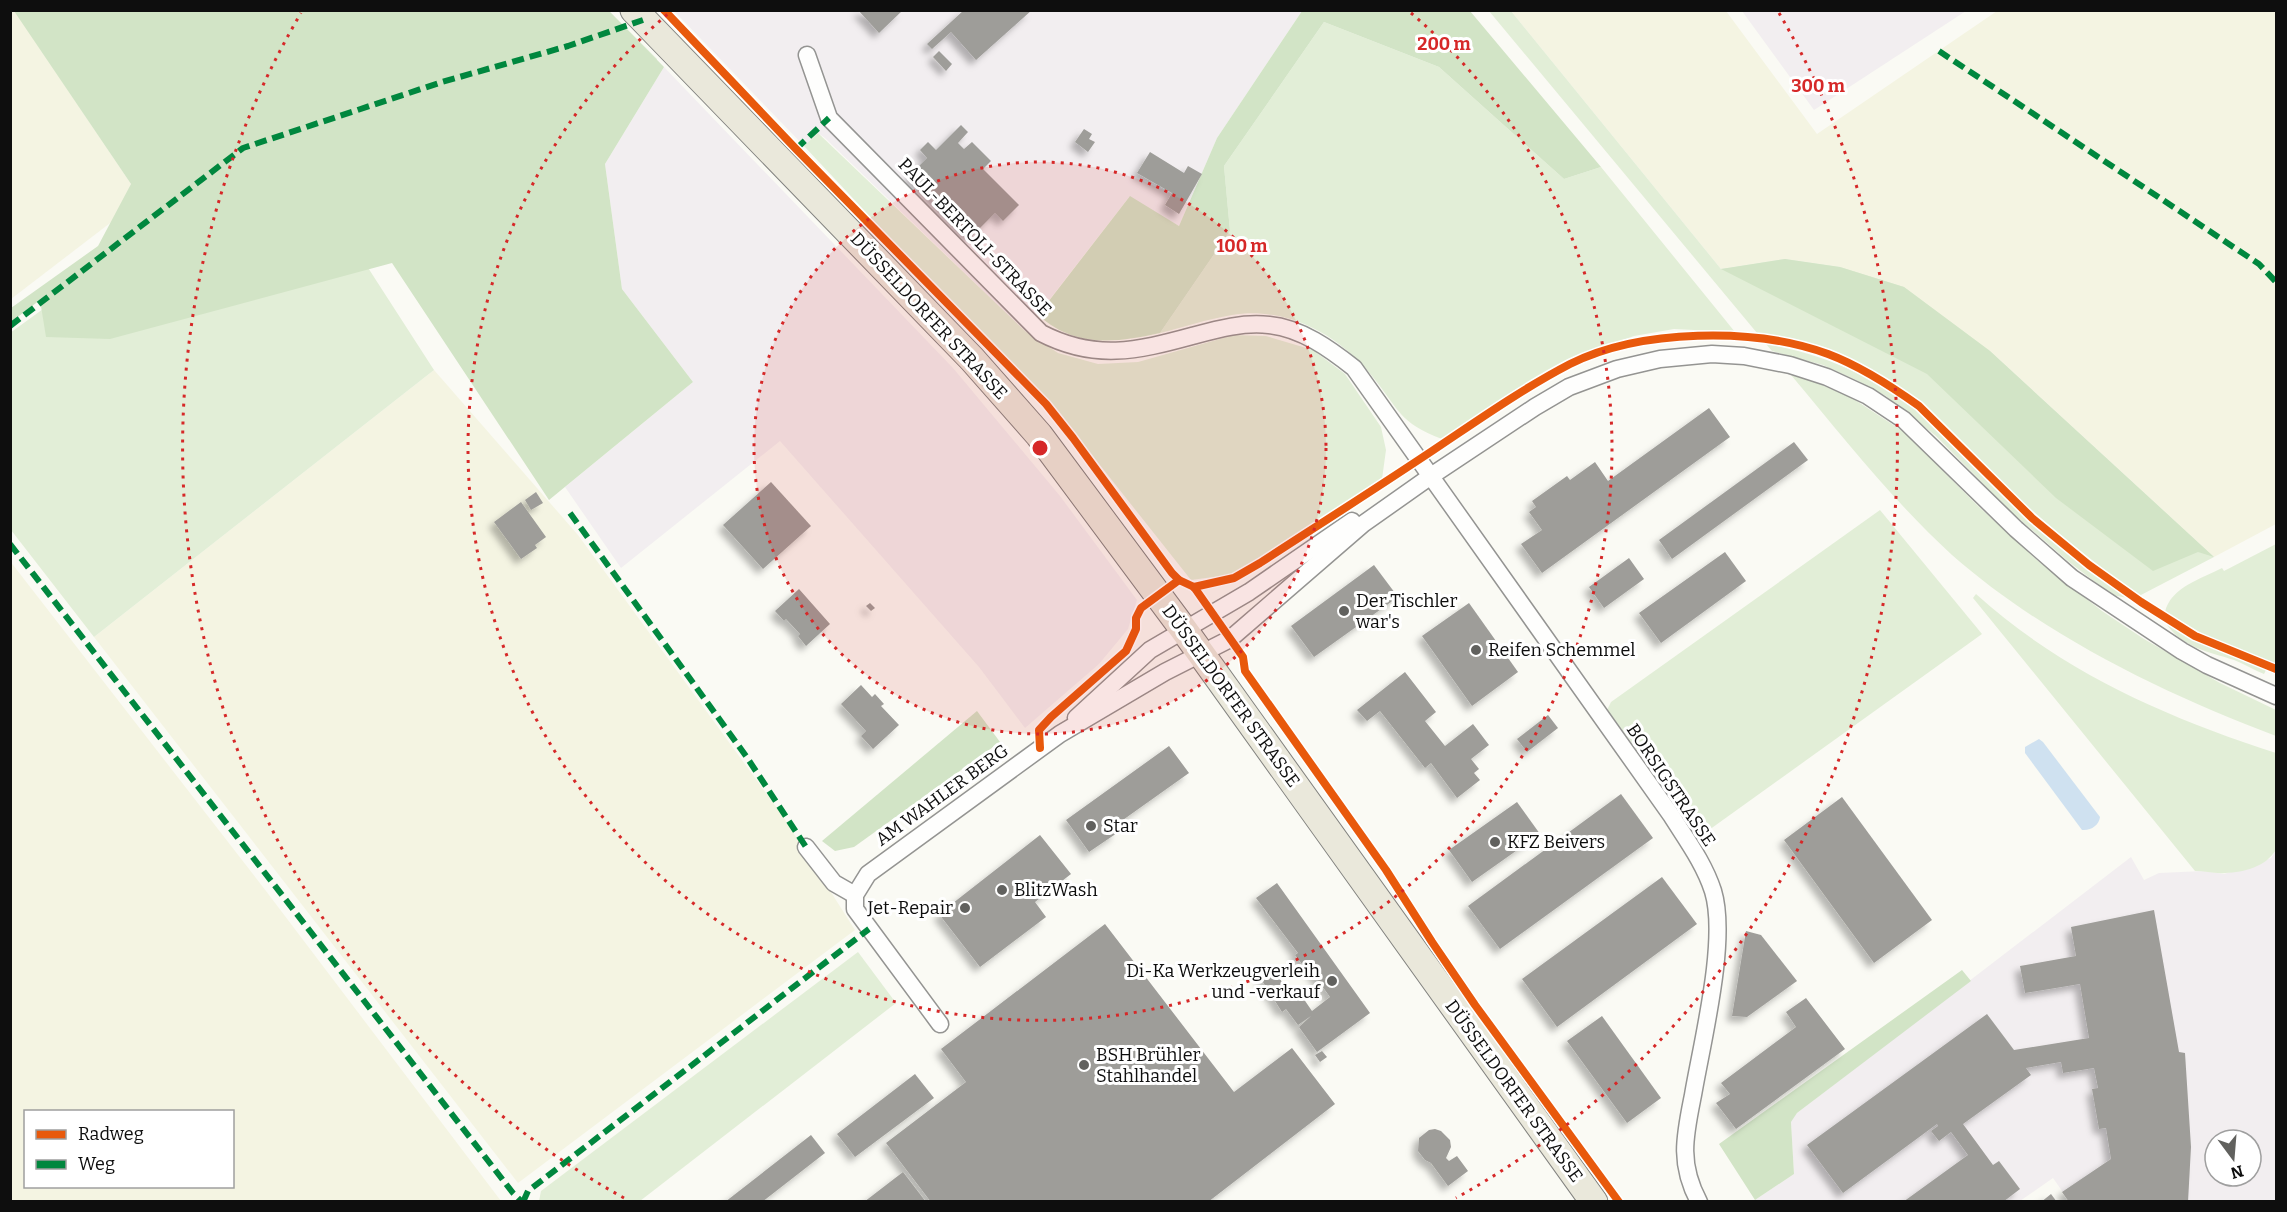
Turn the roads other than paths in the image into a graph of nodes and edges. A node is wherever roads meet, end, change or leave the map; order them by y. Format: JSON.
{"nodes":[{"id":1,"x":634,"y":10,"type":"edge"},
{"id":2,"x":807,"y":55,"type":"dead end"},
{"id":3,"x":1431,"y":476,"type":"junction"},
{"id":4,"x":1184,"y":630,"type":"junction"},
{"id":5,"x":1202,"y":655,"type":"junction"},
{"id":6,"x":2277,"y":696,"type":"edge"},
{"id":7,"x":1060,"y":734,"type":"junction"},
{"id":8,"x":806,"y":847,"type":"dead end"},
{"id":9,"x":855,"y":895,"type":"junction"},
{"id":10,"x":940,"y":1024,"type":"dead end"},
{"id":11,"x":1594,"y":1202,"type":"edge"},
{"id":12,"x":1699,"y":1202,"type":"edge"}],
"edges":[{"from":1,"to":4,"type":"main road","name":"DÜSSELDORFER STRASSE"},
{"from":2,"to":3,"type":"street","name":"PAUL-BERTOLI-STRASSE"},
{"from":3,"to":4,"type":"street","name":"AM WAHLER BERG"},
{"from":3,"to":5,"type":"street","name":"AM WAHLER BERG"},
{"from":3,"to":6,"type":"street"},
{"from":3,"to":12,"type":"street","name":"BORSIGSTRASSE"},
{"from":4,"to":5,"type":"main road","name":"DÜSSELDORFER STRASSE"},
{"from":4,"to":7,"type":"street","name":"AM WAHLER BERG"},
{"from":5,"to":7,"type":"street","name":"AM WAHLER BERG"},
{"from":5,"to":11,"type":"main road","name":"DÜSSELDORFER STRASSE"},
{"from":7,"to":9,"type":"street","name":"AM WAHLER BERG"},
{"from":8,"to":9,"type":"street"},
{"from":9,"to":10,"type":"street"}]}
